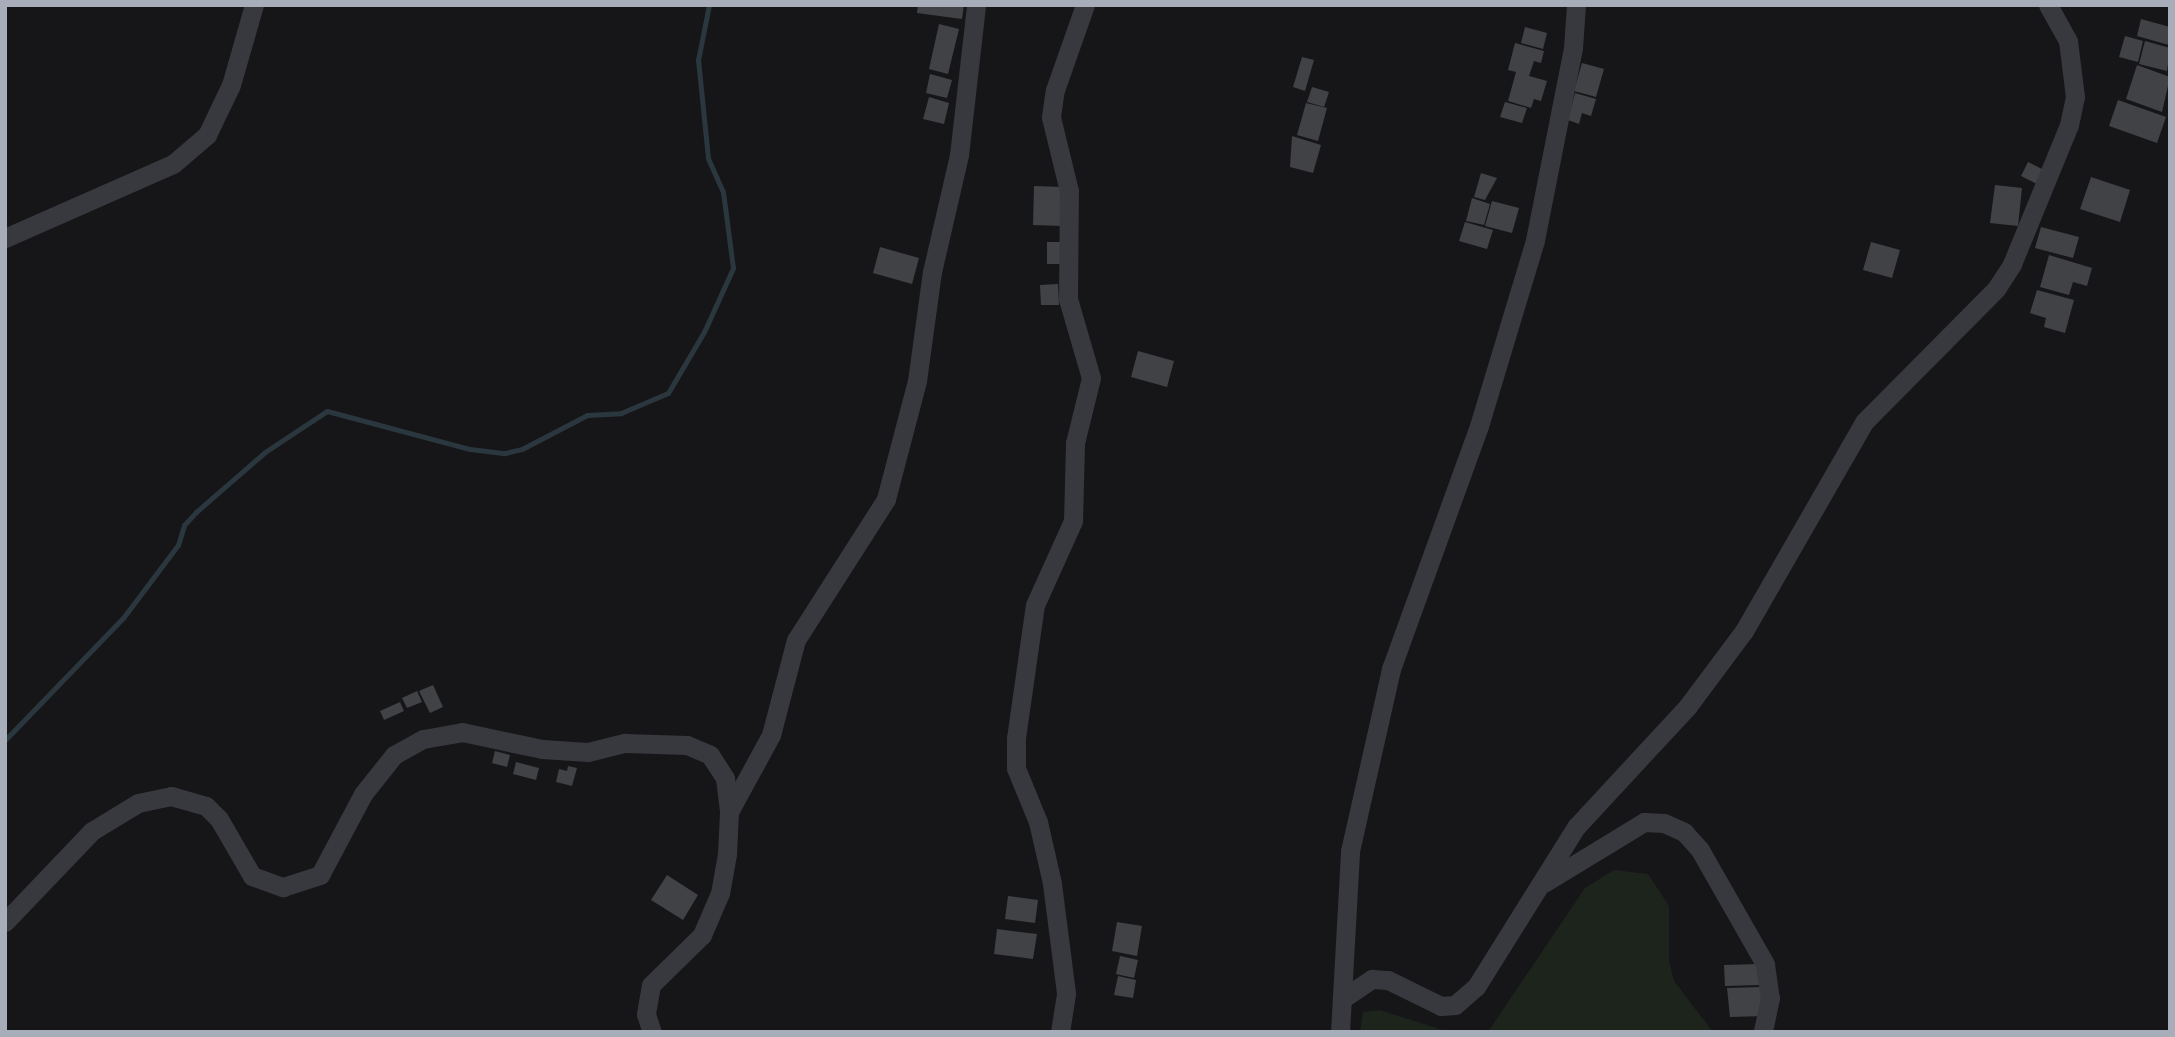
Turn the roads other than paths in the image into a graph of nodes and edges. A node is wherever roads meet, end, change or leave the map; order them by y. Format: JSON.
{"nodes":[{"id":1,"x":254,"y":5,"type":"edge"},
{"id":2,"x":976,"y":5,"type":"edge"},
{"id":3,"x":1085,"y":5,"type":"edge"},
{"id":4,"x":1576,"y":5,"type":"edge"},
{"id":5,"x":2048,"y":5,"type":"edge"},
{"id":6,"x":5,"y":238,"type":"edge"},
{"id":7,"x":729,"y":811,"type":"junction"},
{"id":8,"x":1539,"y":886,"type":"junction"},
{"id":9,"x":5,"y":922,"type":"edge"},
{"id":10,"x":1342,"y":999,"type":"junction"},
{"id":11,"x":652,"y":1032,"type":"edge"},
{"id":12,"x":1060,"y":1032,"type":"edge"},
{"id":13,"x":1340,"y":1032,"type":"edge"},
{"id":14,"x":1763,"y":1032,"type":"edge"}],
"edges":[{"from":1,"to":6,"type":"street"},
{"from":2,"to":7,"type":"street"},
{"from":3,"to":12,"type":"street"},
{"from":4,"to":10,"type":"street"},
{"from":5,"to":8,"type":"street"},
{"from":7,"to":9,"type":"street"},
{"from":7,"to":11,"type":"street"},
{"from":8,"to":10,"type":"street"},
{"from":8,"to":14,"type":"street"},
{"from":10,"to":13,"type":"street"}]}
